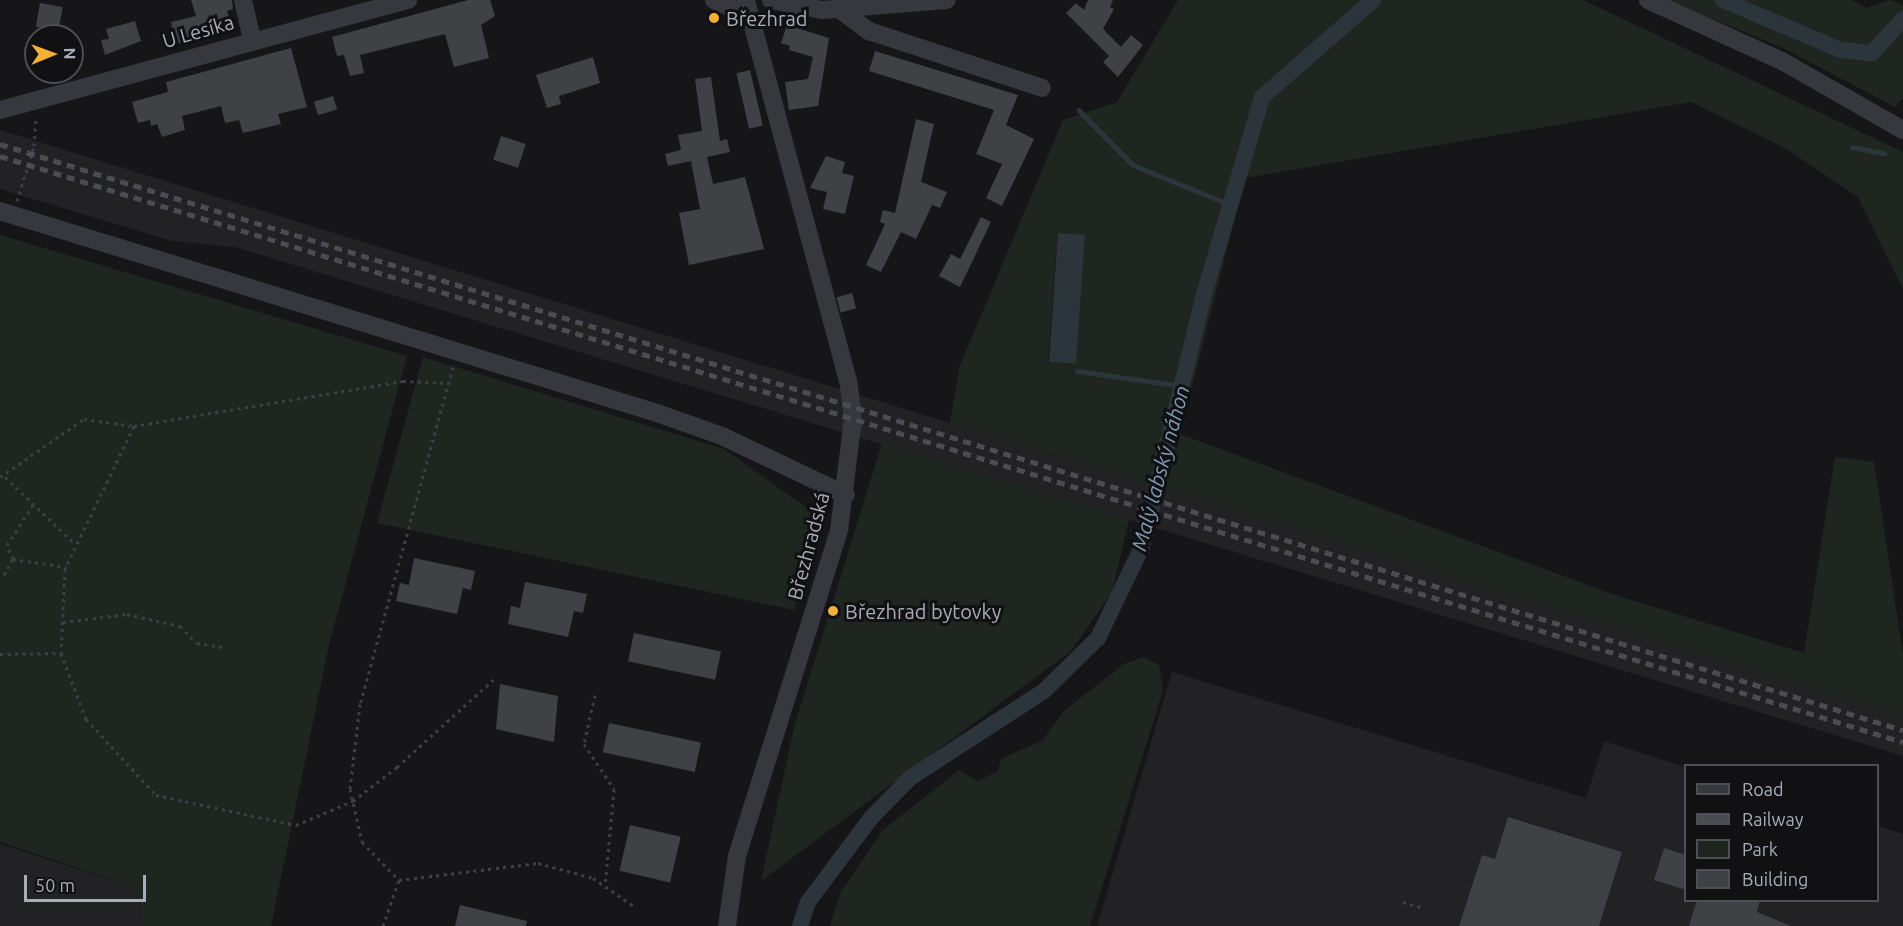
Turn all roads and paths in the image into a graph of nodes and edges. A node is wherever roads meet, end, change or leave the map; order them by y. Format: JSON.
{"nodes":[{"id":1,"x":243,"y":0,"type":"edge"},
{"id":2,"x":408,"y":0,"type":"edge"},
{"id":3,"x":714,"y":0,"type":"edge"},
{"id":4,"x":771,"y":0,"type":"edge"},
{"id":5,"x":947,"y":0,"type":"edge"},
{"id":6,"x":1648,"y":0,"type":"edge"},
{"id":7,"x":748,"y":8,"type":"edge"},
{"id":8,"x":838,"y":8,"type":"junction"},
{"id":9,"x":252,"y":40,"type":"junction"},
{"id":10,"x":1042,"y":88,"type":"dead end"},
{"id":11,"x":34,"y":100,"type":"junction"},
{"id":12,"x":0,"y":110,"type":"edge"},
{"id":13,"x":1903,"y":130,"type":"edge"},
{"id":14,"x":6,"y":213,"type":"edge"},
{"id":15,"x":458,"y":351,"type":"junction"},
{"id":16,"x":449,"y":383,"type":"junction"},
{"id":17,"x":134,"y":426,"type":"junction"},
{"id":18,"x":0,"y":477,"type":"edge"},
{"id":19,"x":5,"y":477,"type":"junction"},
{"id":20,"x":846,"y":495,"type":"junction"},
{"id":21,"x":33,"y":504,"type":"junction"},
{"id":22,"x":75,"y":544,"type":"junction"},
{"id":23,"x":13,"y":559,"type":"junction"},
{"id":24,"x":66,"y":567,"type":"junction"},
{"id":25,"x":4,"y":575,"type":"dead end"},
{"id":26,"x":63,"y":622,"type":"junction"},
{"id":27,"x":223,"y":647,"type":"dead end"},
{"id":28,"x":0,"y":654,"type":"edge"},
{"id":29,"x":61,"y":654,"type":"junction"},
{"id":30,"x":493,"y":680,"type":"dead end"},
{"id":31,"x":594,"y":695,"type":"dead end"},
{"id":32,"x":352,"y":801,"type":"junction"},
{"id":33,"x":399,"y":880,"type":"junction"},
{"id":34,"x":605,"y":886,"type":"junction"},
{"id":35,"x":1403,"y":902,"type":"dead end"},
{"id":36,"x":635,"y":907,"type":"dead end"},
{"id":37,"x":1424,"y":908,"type":"dead end"},
{"id":38,"x":383,"y":926,"type":"edge"},
{"id":39,"x":727,"y":926,"type":"edge"}],
"edges":[{"from":1,"to":9,"type":"street"},
{"from":2,"to":9,"type":"street","name":"U Lesíka"},
{"from":3,"to":7,"type":"street"},
{"from":4,"to":8,"type":"street"},
{"from":5,"to":8,"type":"street"},
{"from":6,"to":13,"type":"street"},
{"from":7,"to":20,"type":"street","name":"Březhradská"},
{"from":8,"to":10,"type":"street"},
{"from":9,"to":11,"type":"street","name":"U Lesíka"},
{"from":11,"to":12,"type":"street","name":"U Lesíka"},
{"from":11,"to":14,"type":"path"},
{"from":14,"to":15,"type":"street"},
{"from":15,"to":16,"type":"path"},
{"from":15,"to":20,"type":"street"},
{"from":16,"to":17,"type":"path"},
{"from":16,"to":32,"type":"path"},
{"from":17,"to":19,"type":"path"},
{"from":17,"to":22,"type":"path"},
{"from":18,"to":19,"type":"path"},
{"from":19,"to":21,"type":"path"},
{"from":20,"to":39,"type":"street","name":"Březhradská"},
{"from":21,"to":22,"type":"path"},
{"from":21,"to":23,"type":"path"},
{"from":22,"to":24,"type":"path"},
{"from":23,"to":24,"type":"path"},
{"from":23,"to":25,"type":"path"},
{"from":24,"to":26,"type":"path"},
{"from":26,"to":27,"type":"path"},
{"from":26,"to":29,"type":"path"},
{"from":28,"to":29,"type":"path"},
{"from":29,"to":32,"type":"path"},
{"from":30,"to":32,"type":"path"},
{"from":31,"to":34,"type":"path"},
{"from":32,"to":33,"type":"path"},
{"from":33,"to":34,"type":"path"},
{"from":33,"to":38,"type":"path"},
{"from":34,"to":36,"type":"path"},
{"from":35,"to":37,"type":"path"}]}
